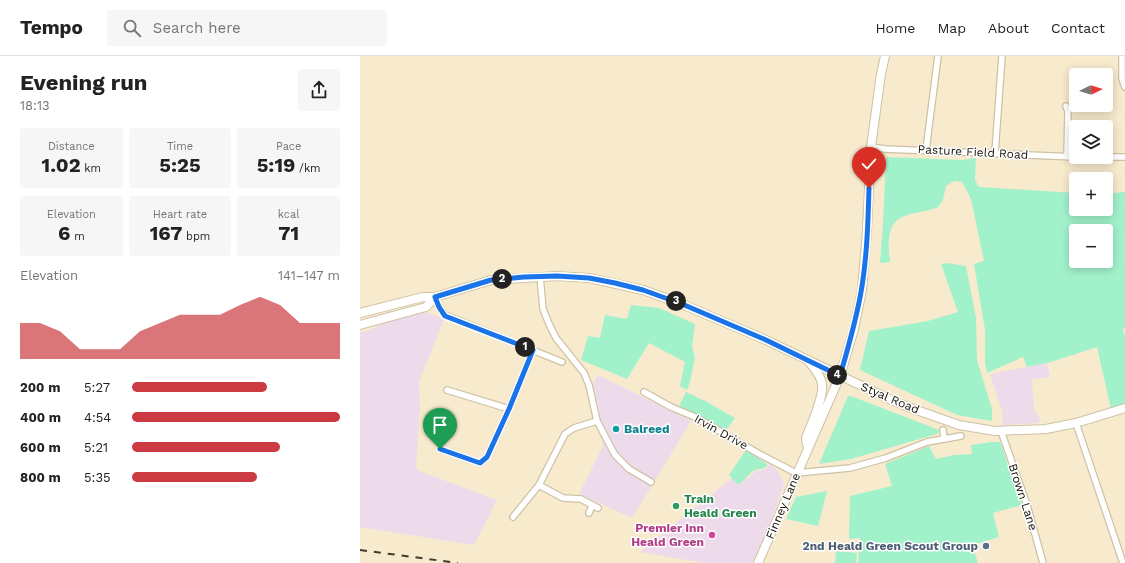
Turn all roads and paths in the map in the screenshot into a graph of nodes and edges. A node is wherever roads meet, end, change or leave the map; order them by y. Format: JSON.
{"nodes":[{"id":1,"x":885,"y":56,"type":"edge"},
{"id":2,"x":938,"y":56,"type":"edge"},
{"id":3,"x":1002,"y":56,"type":"edge"},
{"id":4,"x":1122,"y":56,"type":"edge"},
{"id":5,"x":1125,"y":87,"type":"edge"},
{"id":6,"x":1066,"y":106,"type":"dead end"},
{"id":7,"x":871,"y":146,"type":"junction"},
{"id":8,"x":926,"y":150,"type":"junction"},
{"id":9,"x":995,"y":153,"type":"junction"},
{"id":10,"x":1067,"y":157,"type":"joint"},
{"id":11,"x":1113,"y":157,"type":"edge"},
{"id":12,"x":1125,"y":157,"type":"edge"},
{"id":13,"x":540,"y":276,"type":"junction"},
{"id":14,"x":435,"y":297,"type":"junction"},
{"id":15,"x":360,"y":313,"type":"edge"},
{"id":16,"x":360,"y":325,"type":"edge"},
{"id":17,"x":533,"y":350,"type":"junction"},
{"id":18,"x":808,"y":361,"type":"junction"},
{"id":19,"x":562,"y":362,"type":"dead end"},
{"id":20,"x":840,"y":376,"type":"junction"},
{"id":21,"x":447,"y":390,"type":"dead end"},
{"id":22,"x":644,"y":392,"type":"dead end"},
{"id":23,"x":1125,"y":408,"type":"edge"},
{"id":24,"x":509,"y":409,"type":"junction"},
{"id":25,"x":597,"y":421,"type":"junction"},
{"id":26,"x":1076,"y":423,"type":"junction"},
{"id":27,"x":943,"y":430,"type":"dead end"},
{"id":28,"x":1002,"y":431,"type":"junction"},
{"id":29,"x":961,"y":436,"type":"dead end"},
{"id":30,"x":944,"y":439,"type":"junction"},
{"id":31,"x":440,"y":449,"type":"dead end"},
{"id":32,"x":807,"y":449,"type":"junction"},
{"id":33,"x":796,"y":473,"type":"junction"},
{"id":34,"x":651,"y":482,"type":"dead end"},
{"id":35,"x":539,"y":485,"type":"junction"},
{"id":36,"x":589,"y":513,"type":"dead end"},
{"id":37,"x":513,"y":517,"type":"dead end"},
{"id":38,"x":758,"y":563,"type":"edge"},
{"id":39,"x":1043,"y":563,"type":"edge"},
{"id":40,"x":1123,"y":563,"type":"edge"}],
"edges":[{"from":1,"to":7,"type":"main road","name":"Finney Lane"},
{"from":2,"to":8,"type":"street"},
{"from":3,"to":9,"type":"street"},
{"from":4,"to":5,"type":"street"},
{"from":6,"to":10,"type":"street"},
{"from":7,"to":8,"type":"street","name":"Pasture Field Road"},
{"from":7,"to":20,"type":"main road","name":"Finney Lane"},
{"from":8,"to":9,"type":"street","name":"Pasture Field Road"},
{"from":9,"to":10,"type":"street","name":"Pasture Field Road"},
{"from":11,"to":12,"type":"street"},
{"from":13,"to":14,"type":"main road","name":"Styal Road"},
{"from":13,"to":18,"type":"main road","name":"Styal Road"},
{"from":13,"to":25,"type":"street"},
{"from":14,"to":15,"type":"main road","name":"Styal Road"},
{"from":14,"to":16,"type":"main road","name":"Styal Road"},
{"from":14,"to":17,"type":"street"},
{"from":17,"to":19,"type":"street"},
{"from":17,"to":24,"type":"street"},
{"from":18,"to":20,"type":"main road","name":"Styal Road"},
{"from":18,"to":32,"type":"main road","name":"Finney Lane"},
{"from":20,"to":28,"type":"main road","name":"Styal Road"},
{"from":20,"to":32,"type":"main road","name":"Finney Lane"},
{"from":21,"to":24,"type":"street"},
{"from":22,"to":33,"type":"street","name":"Irvin Drive"},
{"from":23,"to":26,"type":"main road","name":"Styal Road"},
{"from":24,"to":31,"type":"street"},
{"from":25,"to":34,"type":"street"},
{"from":25,"to":35,"type":"street"},
{"from":26,"to":28,"type":"main road","name":"Styal Road"},
{"from":26,"to":40,"type":"street"},
{"from":27,"to":30,"type":"street"},
{"from":28,"to":39,"type":"street","name":"Brown Lane"},
{"from":29,"to":30,"type":"street"},
{"from":30,"to":33,"type":"street"},
{"from":32,"to":33,"type":"main road","name":"Finney Lane"},
{"from":33,"to":38,"type":"main road","name":"Finney Lane"},
{"from":35,"to":36,"type":"street"},
{"from":35,"to":37,"type":"street"}]}
